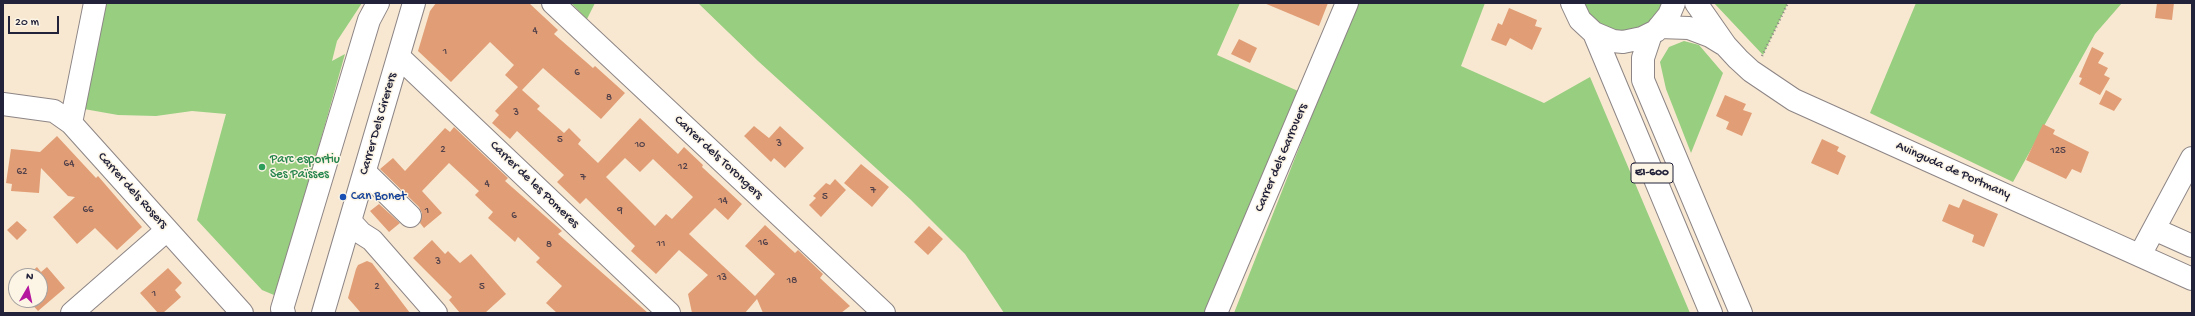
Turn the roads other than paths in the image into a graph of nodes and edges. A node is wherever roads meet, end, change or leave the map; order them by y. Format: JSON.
{"nodes":[{"id":1,"x":95,"y":3,"type":"edge"},
{"id":2,"x":378,"y":3,"type":"edge"},
{"id":3,"x":414,"y":3,"type":"edge"},
{"id":4,"x":553,"y":3,"type":"edge"},
{"id":5,"x":1347,"y":3,"type":"edge"},
{"id":6,"x":1674,"y":3,"type":"edge"},
{"id":7,"x":1696,"y":3,"type":"edge"},
{"id":8,"x":1571,"y":6,"type":"edge"},
{"id":9,"x":1655,"y":30,"type":"junction"},
{"id":10,"x":1594,"y":33,"type":"junction"},
{"id":11,"x":1726,"y":46,"type":"junction"},
{"id":12,"x":399,"y":57,"type":"junction"},
{"id":13,"x":3,"y":104,"type":"edge"},
{"id":14,"x":71,"y":123,"type":"junction"},
{"id":15,"x":2192,"y":158,"type":"edge"},
{"id":16,"x":365,"y":172,"type":"junction"},
{"id":17,"x":410,"y":216,"type":"dead end"},
{"id":18,"x":350,"y":221,"type":"junction"},
{"id":19,"x":2154,"y":229,"type":"junction"},
{"id":20,"x":167,"y":230,"type":"junction"},
{"id":21,"x":2192,"y":246,"type":"edge"},
{"id":22,"x":2140,"y":255,"type":"junction"},
{"id":23,"x":2192,"y":279,"type":"edge"},
{"id":24,"x":72,"y":313,"type":"edge"},
{"id":25,"x":242,"y":313,"type":"edge"},
{"id":26,"x":284,"y":313,"type":"edge"},
{"id":27,"x":323,"y":313,"type":"edge"},
{"id":28,"x":436,"y":313,"type":"edge"},
{"id":29,"x":669,"y":313,"type":"edge"},
{"id":30,"x":884,"y":313,"type":"edge"},
{"id":31,"x":1216,"y":313,"type":"edge"},
{"id":32,"x":1711,"y":313,"type":"edge"},
{"id":33,"x":1741,"y":313,"type":"edge"}],
"edges":[{"from":1,"to":14,"type":"street"},
{"from":2,"to":26,"type":"street"},
{"from":3,"to":12,"type":"street","name":"Carrer Dels Cirerers"},
{"from":4,"to":30,"type":"street","name":"Carrer dels Torongers"},
{"from":5,"to":31,"type":"street","name":"Carrer dels Garrovers"},
{"from":6,"to":9,"type":"street","number":"EI-600"},
{"from":7,"to":11,"type":"street","name":"Avinguda de Portmany"},
{"from":8,"to":10,"type":"street","number":"EI-600"},
{"from":9,"to":10,"type":"street","number":"EI-600"},
{"from":9,"to":11,"type":"street","name":"Avinguda de Portmany"},
{"from":9,"to":33,"type":"street","number":"EI-600"},
{"from":10,"to":32,"type":"street","number":"EI-600"},
{"from":11,"to":22,"type":"street","name":"Avinguda de Portmany"},
{"from":12,"to":16,"type":"street","name":"Carrer Dels Cirerers"},
{"from":12,"to":29,"type":"street","name":"Carrer de les Pomeres"},
{"from":13,"to":14,"type":"street","name":"Carrer dels Rosers"},
{"from":14,"to":20,"type":"street","name":"Carrer dels Rosers"},
{"from":15,"to":19,"type":"street"},
{"from":16,"to":17,"type":"street"},
{"from":16,"to":18,"type":"street","name":"Carrer Dels Cirerers"},
{"from":18,"to":27,"type":"street","name":"Carrer Dels Cirerers"},
{"from":18,"to":28,"type":"street"},
{"from":19,"to":21,"type":"street"},
{"from":19,"to":22,"type":"street"},
{"from":20,"to":24,"type":"street"},
{"from":20,"to":25,"type":"street","name":"Carrer dels Rosers"},
{"from":22,"to":23,"type":"street","name":"Avinguda de Portmany"}]}
